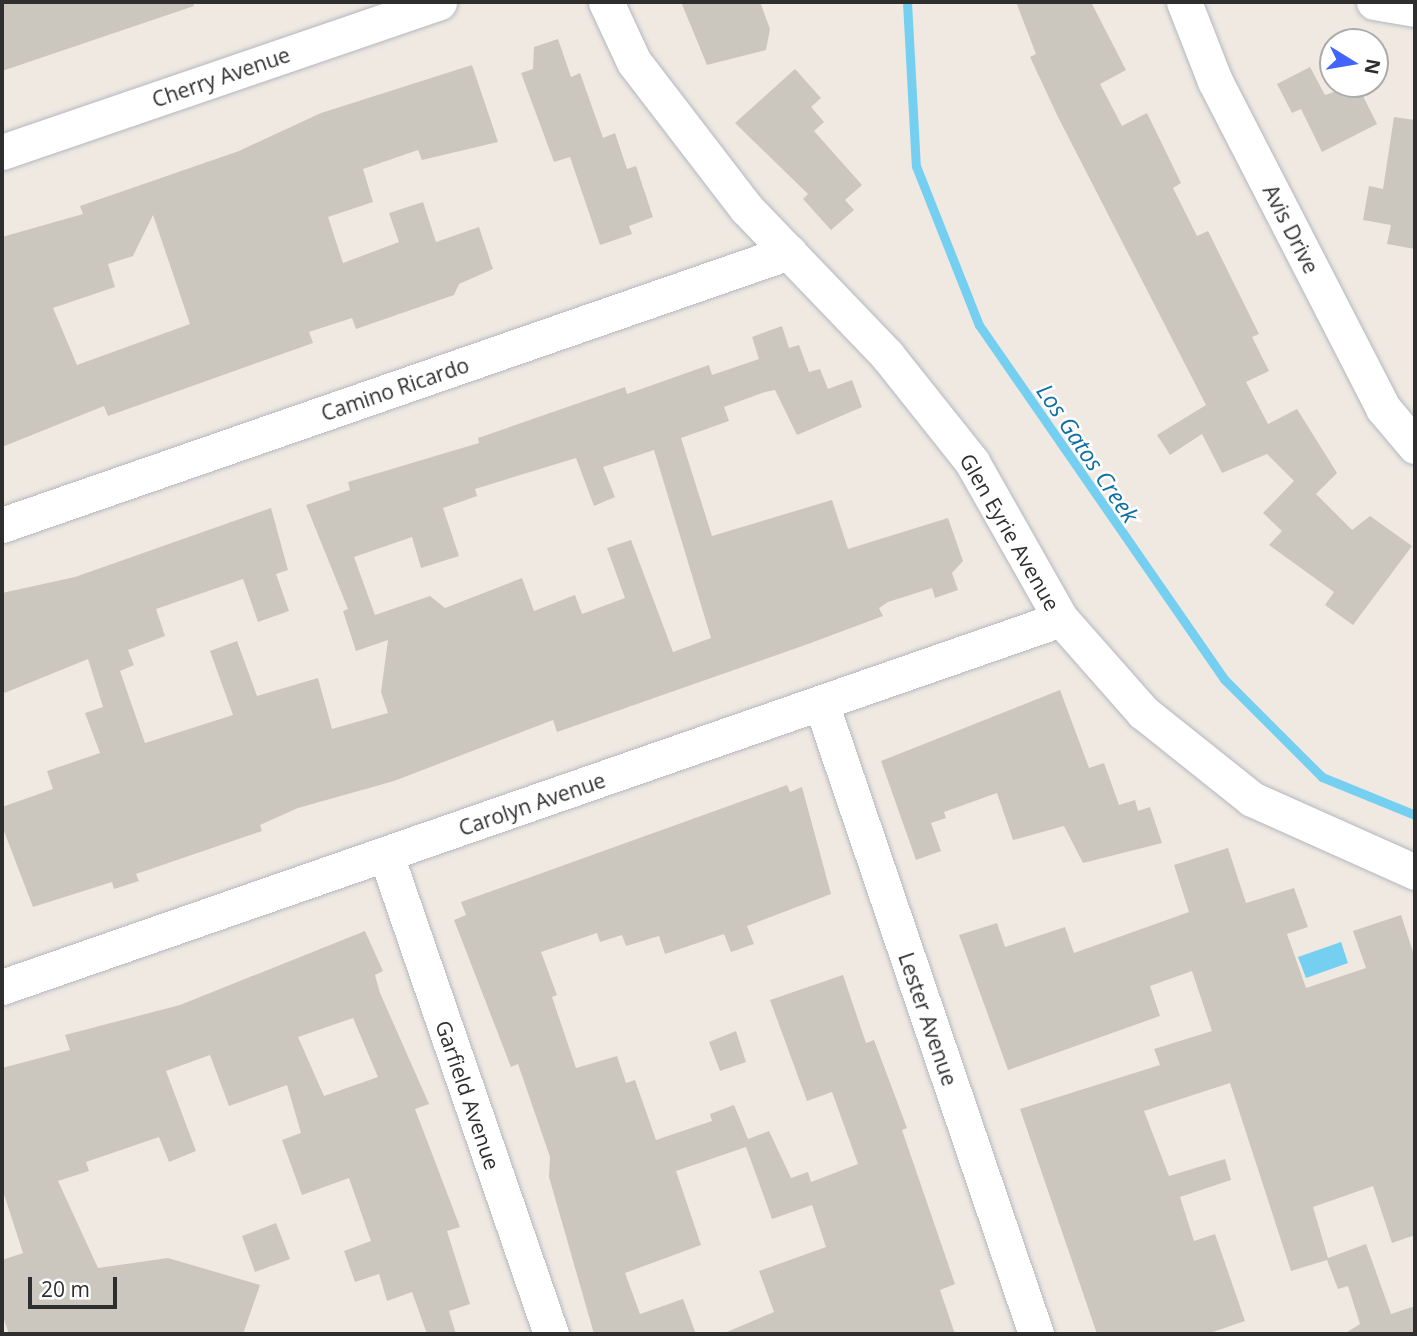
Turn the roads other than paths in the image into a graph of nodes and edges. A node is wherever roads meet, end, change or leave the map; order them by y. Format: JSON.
{"nodes":[{"id":1,"x":439,"y":2,"type":"edge"},
{"id":2,"x":606,"y":2,"type":"edge"},
{"id":3,"x":1184,"y":2,"type":"edge"},
{"id":4,"x":1374,"y":2,"type":"edge"},
{"id":5,"x":1415,"y":9,"type":"edge"},
{"id":6,"x":2,"y":152,"type":"edge"},
{"id":7,"x":789,"y":252,"type":"junction"},
{"id":8,"x":1415,"y":446,"type":"edge"},
{"id":9,"x":2,"y":525,"type":"edge"},
{"id":10,"x":1061,"y":619,"type":"junction"},
{"id":11,"x":821,"y":703,"type":"junction"},
{"id":12,"x":386,"y":855,"type":"junction"},
{"id":13,"x":1415,"y":872,"type":"edge"},
{"id":14,"x":2,"y":987,"type":"edge"},
{"id":15,"x":551,"y":1334,"type":"edge"},
{"id":16,"x":1036,"y":1334,"type":"edge"}],
"edges":[{"from":1,"to":6,"type":"street","name":"Cherry Avenue"},
{"from":2,"to":7,"type":"street","name":"Glen Eyrie Avenue"},
{"from":3,"to":8,"type":"street","name":"Avis Drive"},
{"from":4,"to":5,"type":"street"},
{"from":7,"to":9,"type":"street","name":"Camino Ricardo"},
{"from":7,"to":10,"type":"street","name":"Glen Eyrie Avenue"},
{"from":10,"to":11,"type":"street","name":"Carolyn Avenue"},
{"from":10,"to":13,"type":"street","name":"Glen Eyrie Avenue"},
{"from":11,"to":12,"type":"street","name":"Carolyn Avenue"},
{"from":11,"to":16,"type":"street","name":"Lester Avenue"},
{"from":12,"to":14,"type":"street","name":"Carolyn Avenue"},
{"from":12,"to":15,"type":"street","name":"Garfield Avenue"}]}
